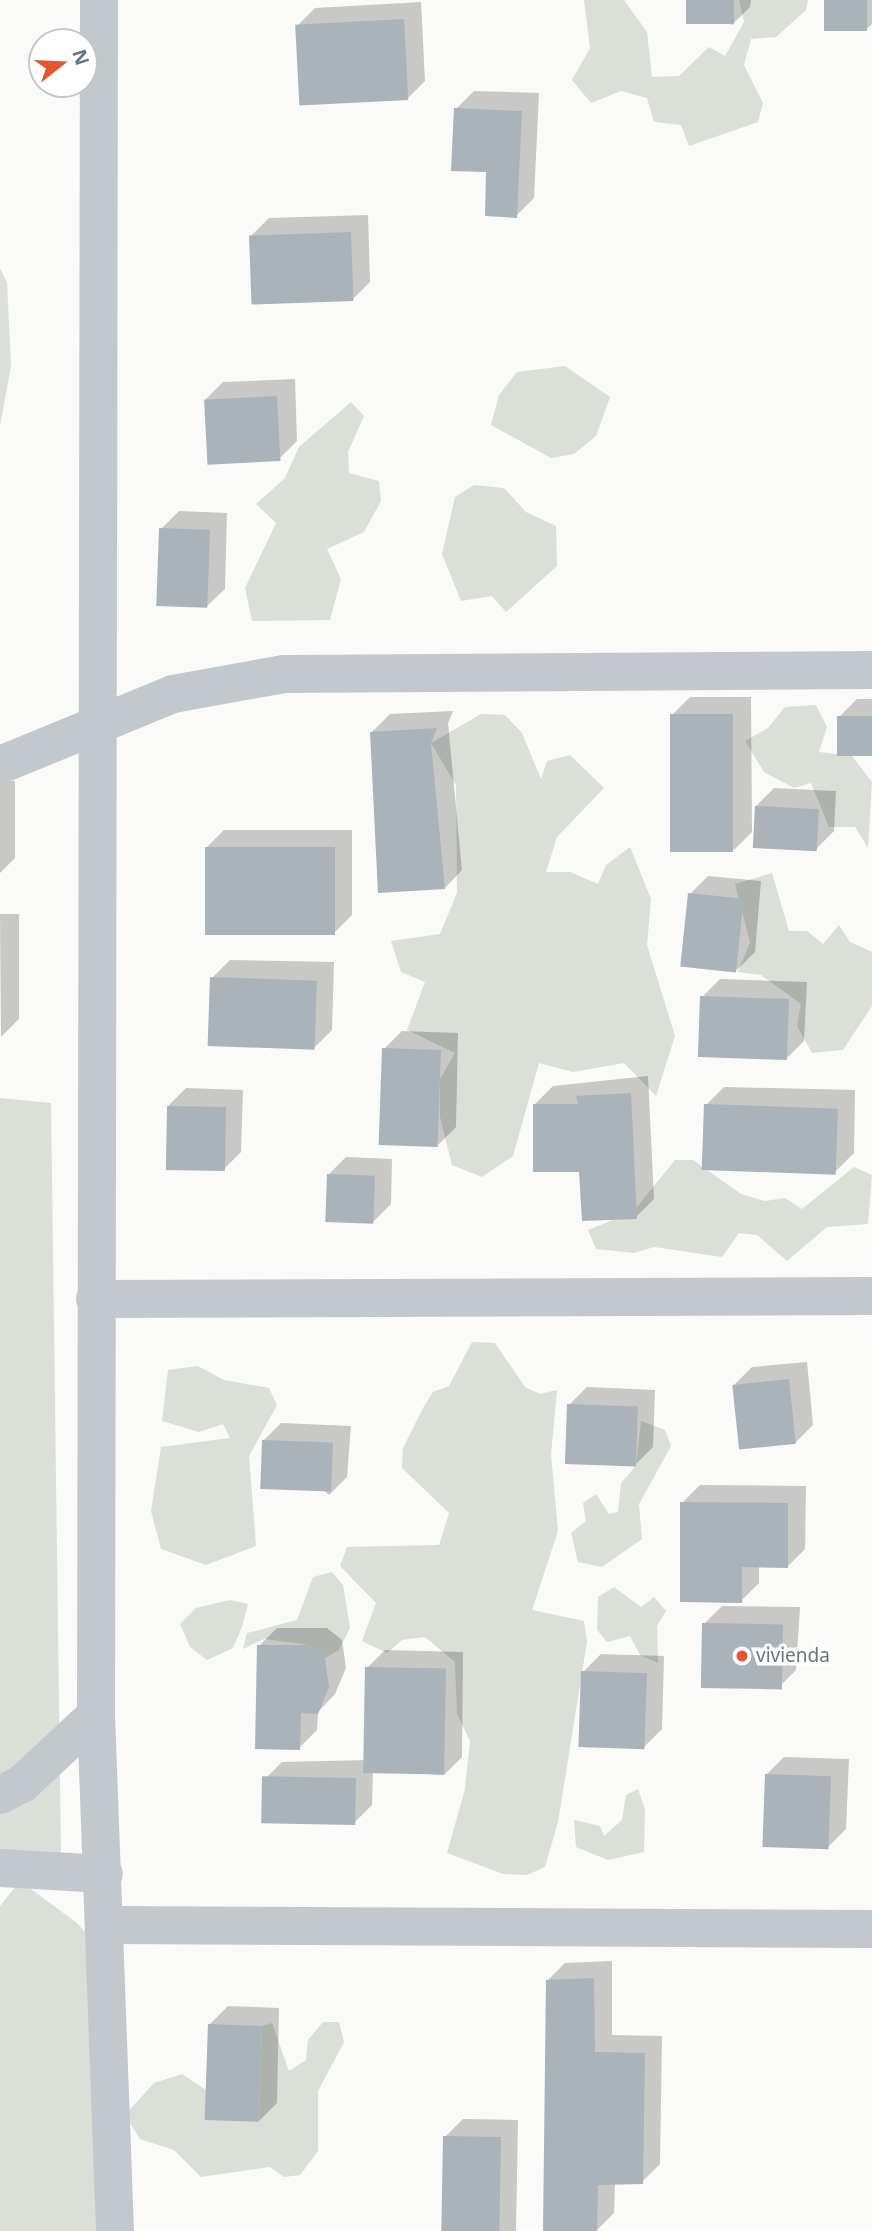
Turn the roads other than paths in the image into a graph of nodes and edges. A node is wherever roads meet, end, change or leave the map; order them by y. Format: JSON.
{"nodes":[{"id":1,"x":99,"y":0,"type":"edge"},
{"id":2,"x":872,"y":670,"type":"edge"},
{"id":3,"x":96,"y":728,"type":"junction"},
{"id":4,"x":0,"y":765,"type":"edge"},
{"id":5,"x":872,"y":1297,"type":"edge"},
{"id":6,"x":94,"y":1299,"type":"junction"},
{"id":7,"x":96,"y":1715,"type":"junction"},
{"id":8,"x":0,"y":1795,"type":"edge"},
{"id":9,"x":0,"y":1868,"type":"edge"},
{"id":10,"x":104,"y":1874,"type":"junction"},
{"id":11,"x":108,"y":1925,"type":"junction"},
{"id":12,"x":872,"y":1928,"type":"edge"},
{"id":13,"x":115,"y":2231,"type":"edge"}],
"edges":[{"from":1,"to":3,"type":"street"},
{"from":2,"to":3,"type":"street"},
{"from":3,"to":4,"type":"street"},
{"from":3,"to":6,"type":"street"},
{"from":5,"to":6,"type":"street"},
{"from":6,"to":7,"type":"street"},
{"from":7,"to":8,"type":"street"},
{"from":7,"to":10,"type":"street"},
{"from":9,"to":10,"type":"street"},
{"from":10,"to":11,"type":"street"},
{"from":11,"to":12,"type":"street"},
{"from":11,"to":13,"type":"street"}]}
